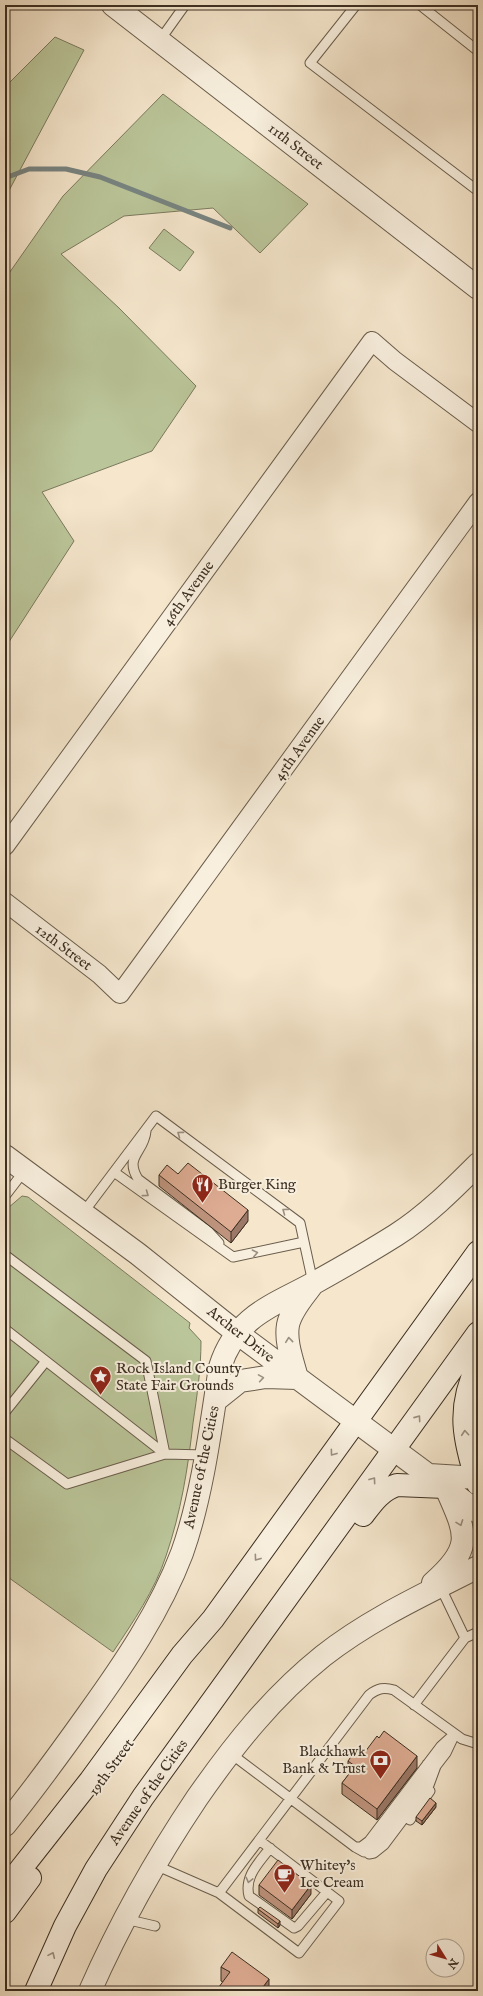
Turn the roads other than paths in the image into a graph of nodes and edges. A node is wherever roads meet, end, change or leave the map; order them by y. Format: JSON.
{"nodes":[{"id":1,"x":113,"y":5,"type":"edge"},
{"id":2,"x":185,"y":5,"type":"edge"},
{"id":3,"x":356,"y":5,"type":"edge"},
{"id":4,"x":420,"y":5,"type":"edge"},
{"id":5,"x":160,"y":40,"type":"junction"},
{"id":6,"x":478,"y":51,"type":"edge"},
{"id":7,"x":478,"y":191,"type":"edge"},
{"id":8,"x":478,"y":288,"type":"edge"},
{"id":9,"x":478,"y":423,"type":"edge"},
{"id":10,"x":478,"y":502,"type":"edge"},
{"id":11,"x":5,"y":846,"type":"edge"},
{"id":12,"x":5,"y":902,"type":"edge"},
{"id":13,"x":120,"y":994,"type":"joint"},
{"id":14,"x":146,"y":1129,"type":"junction"},
{"id":15,"x":5,"y":1156,"type":"edge"},
{"id":16,"x":478,"y":1164,"type":"edge"},
{"id":17,"x":24,"y":1170,"type":"junction"},
{"id":18,"x":114,"y":1172,"type":"junction"},
{"id":19,"x":5,"y":1196,"type":"edge"},
{"id":20,"x":83,"y":1213,"type":"junction"},
{"id":21,"x":304,"y":1242,"type":"junction"},
{"id":22,"x":478,"y":1252,"type":"edge"},
{"id":23,"x":5,"y":1255,"type":"edge"},
{"id":24,"x":233,"y":1257,"type":"junction"},
{"id":25,"x":313,"y":1284,"type":"junction"},
{"id":26,"x":5,"y":1330,"type":"edge"},
{"id":27,"x":237,"y":1333,"type":"junction"},
{"id":28,"x":478,"y":1333,"type":"edge"},
{"id":29,"x":46,"y":1361,"type":"junction"},
{"id":30,"x":478,"y":1365,"type":"edge"},
{"id":31,"x":297,"y":1378,"type":"junction"},
{"id":32,"x":215,"y":1401,"type":"junction"},
{"id":33,"x":5,"y":1412,"type":"edge"},
{"id":34,"x":356,"y":1422,"type":"junction"},
{"id":35,"x":5,"y":1439,"type":"edge"},
{"id":36,"x":395,"y":1450,"type":"junction"},
{"id":37,"x":165,"y":1454,"type":"junction"},
{"id":38,"x":205,"y":1455,"type":"junction"},
{"id":39,"x":477,"y":1480,"type":"edge"},
{"id":40,"x":437,"y":1481,"type":"junction"},
{"id":41,"x":478,"y":1512,"type":"edge"},
{"id":42,"x":478,"y":1567,"type":"edge"},
{"id":43,"x":440,"y":1586,"type":"junction"},
{"id":44,"x":416,"y":1599,"type":"junction"},
{"id":45,"x":213,"y":1619,"type":"junction"},
{"id":46,"x":478,"y":1632,"type":"edge"},
{"id":47,"x":465,"y":1638,"type":"junction"},
{"id":48,"x":414,"y":1705,"type":"junction"},
{"id":49,"x":454,"y":1734,"type":"junction"},
{"id":50,"x":478,"y":1744,"type":"edge"},
{"id":51,"x":229,"y":1752,"type":"junction"},
{"id":52,"x":427,"y":1764,"type":"junction"},
{"id":53,"x":161,"y":1773,"type":"junction"},
{"id":54,"x":291,"y":1799,"type":"junction"},
{"id":55,"x":5,"y":1825,"type":"edge"},
{"id":56,"x":259,"y":1840,"type":"junction"},
{"id":57,"x":270,"y":1848,"type":"junction"},
{"id":58,"x":355,"y":1848,"type":"junction"},
{"id":59,"x":367,"y":1853,"type":"junction"},
{"id":60,"x":154,"y":1865,"type":"junction"},
{"id":61,"x":5,"y":1889,"type":"edge"},
{"id":62,"x":327,"y":1892,"type":"junction"},
{"id":63,"x":219,"y":1893,"type":"junction"},
{"id":64,"x":5,"y":1912,"type":"edge"},
{"id":65,"x":125,"y":1918,"type":"junction"},
{"id":66,"x":155,"y":1926,"type":"dead end"},
{"id":67,"x":36,"y":1991,"type":"edge"},
{"id":68,"x":90,"y":1991,"type":"edge"}],
"edges":[{"from":1,"to":5,"type":"street","name":"11th Street"},
{"from":2,"to":5,"type":"lane"},
{"from":3,"to":7,"type":"lane"},
{"from":4,"to":6,"type":"lane"},
{"from":5,"to":8,"type":"street","name":"11th Street"},
{"from":9,"to":11,"type":"street","name":"46th Avenue"},
{"from":10,"to":13,"type":"street","name":"45th Avenue"},
{"from":12,"to":13,"type":"street","name":"12th Street"},
{"from":14,"to":18,"type":"lane"},
{"from":21,"to":14,"type":"lane","one_way":true},
{"from":14,"to":24,"type":"lane"},
{"from":15,"to":17,"type":"street","name":"Archer Drive"},
{"from":16,"to":25,"type":"street","name":"Avenue of the Cities"},
{"from":17,"to":19,"type":"lane"},
{"from":17,"to":20,"type":"street","name":"Archer Drive"},
{"from":18,"to":20,"type":"lane"},
{"from":18,"to":24,"type":"lane","one_way":true},
{"from":20,"to":27,"type":"street","name":"Archer Drive"},
{"from":24,"to":21,"type":"lane","one_way":true},
{"from":21,"to":25,"type":"lane"},
{"from":22,"to":34,"type":"street"},
{"from":23,"to":37,"type":"lane"},
{"from":25,"to":27,"type":"street","name":"Avenue of the Cities"},
{"from":31,"to":25,"type":"street","one_way":true},
{"from":26,"to":29,"type":"lane"},
{"from":27,"to":31,"type":"street","name":"Archer Drive"},
{"from":27,"to":32,"type":"street","name":"Avenue of the Cities"},
{"from":36,"to":28,"type":"street","name":"Avenue of the Cities","one_way":true},
{"from":29,"to":33,"type":"lane"},
{"from":29,"to":37,"type":"lane"},
{"from":39,"to":30,"type":"street","one_way":true},
{"from":32,"to":31,"type":"street","one_way":true},
{"from":31,"to":34,"type":"street","name":"Archer Drive"},
{"from":32,"to":38,"type":"street","name":"Avenue of the Cities"},
{"from":34,"to":36,"type":"street","name":"Archer Drive"},
{"from":34,"to":45,"type":"street","one_way":true},
{"from":35,"to":37,"type":"lane"},
{"from":36,"to":40,"type":"street","name":"Archer Drive"},
{"from":53,"to":36,"type":"street","name":"Avenue of the Cities","one_way":true},
{"from":37,"to":38,"type":"lane"},
{"from":38,"to":55,"type":"street","name":"Avenue of the Cities"},
{"from":39,"to":40,"type":"street"},
{"from":40,"to":41,"type":"street","name":"Archer Drive"},
{"from":40,"to":44,"type":"street","one_way":true},
{"from":40,"to":53,"type":"street"},
{"from":42,"to":43,"type":"street"},
{"from":43,"to":44,"type":"street"},
{"from":43,"to":47,"type":"lane"},
{"from":44,"to":51,"type":"street"},
{"from":45,"to":61,"type":"street"},
{"from":45,"to":64,"type":"street","name":"19th Street"},
{"from":46,"to":47,"type":"lane"},
{"from":47,"to":48,"type":"lane"},
{"from":48,"to":49,"type":"lane"},
{"from":48,"to":54,"type":"lane"},
{"from":49,"to":50,"type":"lane"},
{"from":49,"to":52,"type":"lane"},
{"from":49,"to":59,"type":"lane"},
{"from":51,"to":54,"type":"lane"},
{"from":51,"to":60,"type":"street"},
{"from":52,"to":58,"type":"lane"},
{"from":52,"to":59,"type":"lane"},
{"from":67,"to":53,"type":"street","name":"Avenue of the Cities","one_way":true},
{"from":54,"to":56,"type":"lane"},
{"from":54,"to":58,"type":"lane"},
{"from":56,"to":57,"type":"lane"},
{"from":56,"to":63,"type":"lane"},
{"from":57,"to":62,"type":"lane"},
{"from":57,"to":62,"type":"lane","one_way":true},
{"from":58,"to":59,"type":"lane"},
{"from":60,"to":63,"type":"lane"},
{"from":60,"to":65,"type":"street"},
{"from":62,"to":63,"type":"lane"},
{"from":65,"to":66,"type":"lane"},
{"from":65,"to":68,"type":"street"}]}
